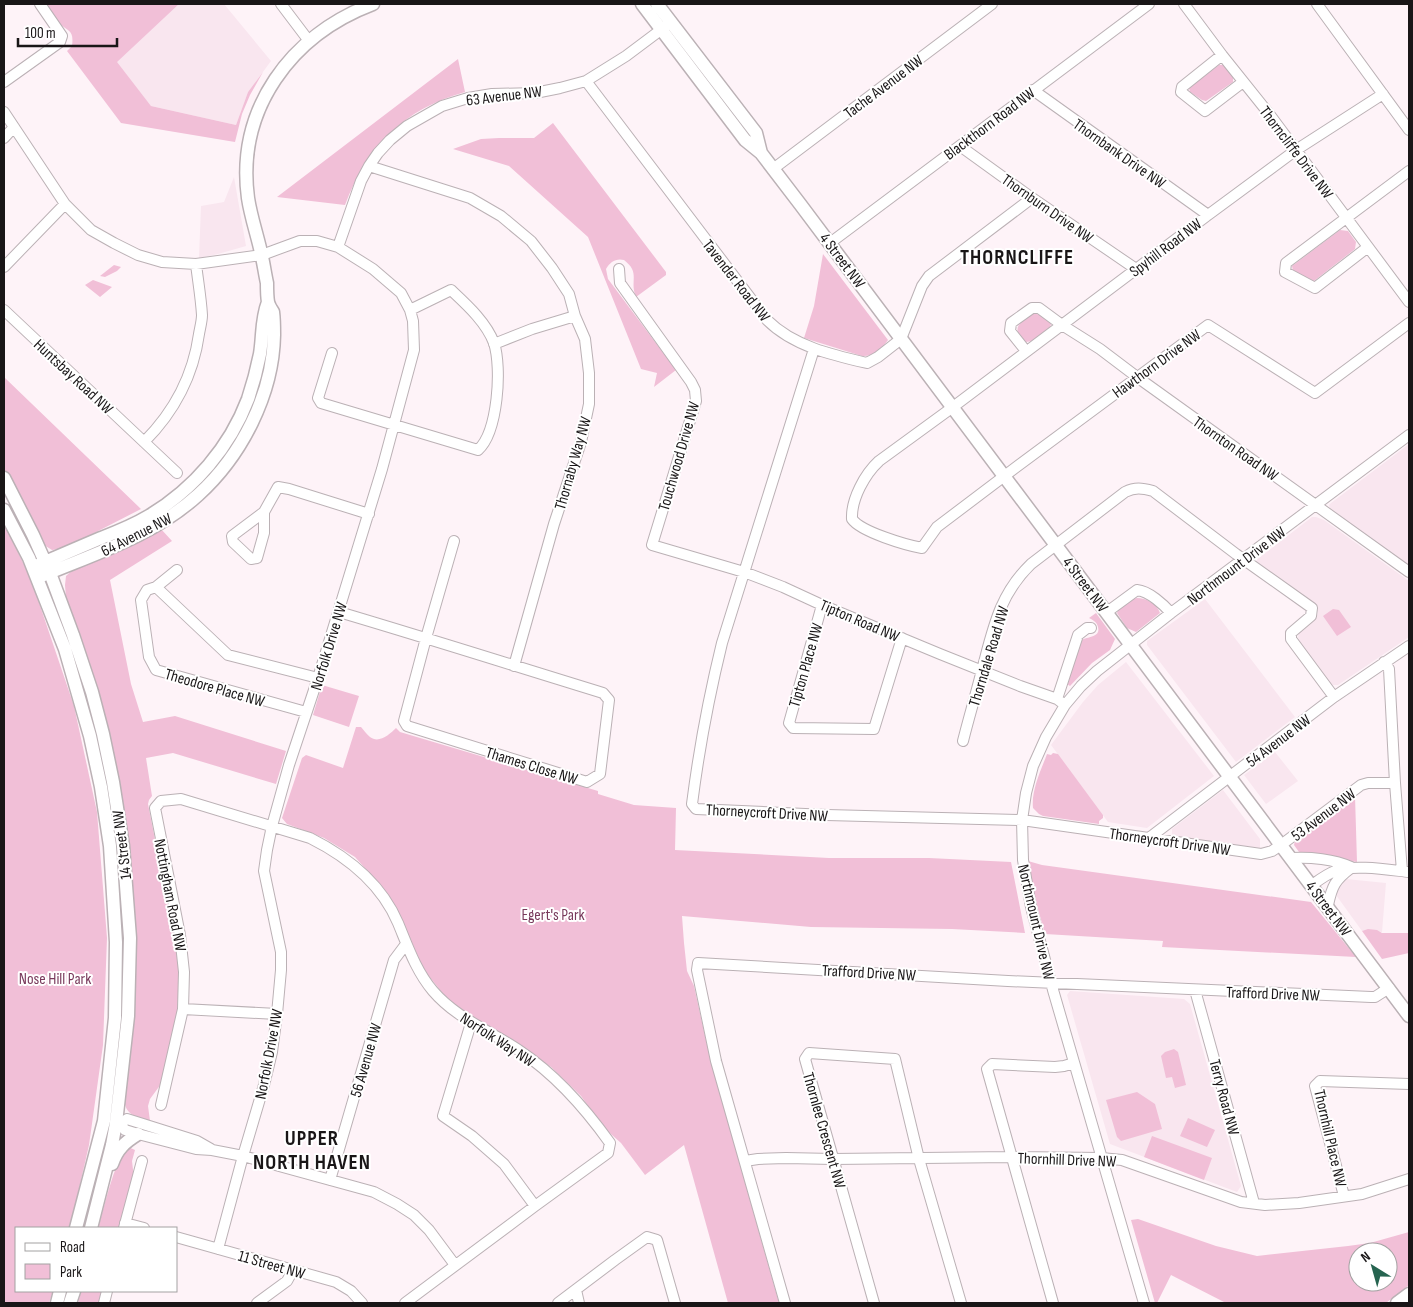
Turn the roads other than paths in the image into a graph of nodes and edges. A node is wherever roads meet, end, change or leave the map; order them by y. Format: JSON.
{"nodes":[{"id":1,"x":40,"y":4,"type":"edge"},
{"id":2,"x":281,"y":4,"type":"edge"},
{"id":3,"x":373,"y":4,"type":"edge"},
{"id":4,"x":642,"y":4,"type":"edge"},
{"id":5,"x":657,"y":4,"type":"edge"},
{"id":6,"x":992,"y":4,"type":"edge"},
{"id":7,"x":1149,"y":4,"type":"edge"},
{"id":8,"x":1184,"y":4,"type":"edge"},
{"id":9,"x":1316,"y":4,"type":"edge"},
{"id":10,"x":666,"y":26,"type":"junction"},
{"id":11,"x":309,"y":41,"type":"junction"},
{"id":12,"x":1222,"y":55,"type":"junction"},
{"id":13,"x":586,"y":81,"type":"junction"},
{"id":14,"x":4,"y":82,"type":"edge"},
{"id":15,"x":1243,"y":82,"type":"junction"},
{"id":16,"x":1033,"y":90,"type":"junction"},
{"id":17,"x":1383,"y":94,"type":"junction"},
{"id":18,"x":4,"y":112,"type":"edge"},
{"id":19,"x":14,"y":127,"type":"junction"},
{"id":20,"x":1409,"y":130,"type":"edge"},
{"id":21,"x":4,"y":138,"type":"edge"},
{"id":22,"x":960,"y":146,"type":"junction"},
{"id":23,"x":1296,"y":150,"type":"junction"},
{"id":24,"x":368,"y":166,"type":"junction"},
{"id":25,"x":773,"y":169,"type":"junction"},
{"id":26,"x":1409,"y":170,"type":"edge"},
{"id":27,"x":1032,"y":198,"type":"junction"},
{"id":28,"x":65,"y":204,"type":"junction"},
{"id":29,"x":1208,"y":215,"type":"junction"},
{"id":30,"x":1346,"y":218,"type":"junction"},
{"id":31,"x":830,"y":243,"type":"junction"},
{"id":32,"x":338,"y":247,"type":"junction"},
{"id":33,"x":1368,"y":247,"type":"junction"},
{"id":34,"x":262,"y":255,"type":"junction"},
{"id":35,"x":196,"y":264,"type":"junction"},
{"id":36,"x":4,"y":267,"type":"edge"},
{"id":37,"x":619,"y":269,"type":"dead end"},
{"id":38,"x":1136,"y":269,"type":"junction"},
{"id":39,"x":268,"y":302,"type":"junction"},
{"id":40,"x":1409,"y":302,"type":"edge"},
{"id":41,"x":4,"y":310,"type":"edge"},
{"id":42,"x":410,"y":310,"type":"junction"},
{"id":43,"x":575,"y":316,"type":"junction"},
{"id":44,"x":1409,"y":323,"type":"edge"},
{"id":45,"x":1062,"y":325,"type":"junction"},
{"id":46,"x":901,"y":339,"type":"junction"},
{"id":47,"x":494,"y":344,"type":"junction"},
{"id":48,"x":814,"y":349,"type":"junction"},
{"id":49,"x":1026,"y":351,"type":"junction"},
{"id":50,"x":332,"y":354,"type":"dead end"},
{"id":51,"x":1137,"y":377,"type":"junction"},
{"id":52,"x":953,"y":407,"type":"junction"},
{"id":53,"x":394,"y":425,"type":"junction"},
{"id":54,"x":1409,"y":434,"type":"edge"},
{"id":55,"x":144,"y":442,"type":"junction"},
{"id":56,"x":177,"y":473,"type":"dead end"},
{"id":57,"x":1004,"y":476,"type":"junction"},
{"id":58,"x":4,"y":478,"type":"edge"},
{"id":59,"x":1316,"y":505,"type":"junction"},
{"id":60,"x":4,"y":510,"type":"edge"},
{"id":61,"x":264,"y":512,"type":"dead end"},
{"id":62,"x":369,"y":514,"type":"junction"},
{"id":63,"x":454,"y":541,"type":"dead end"},
{"id":64,"x":37,"y":544,"type":"junction"},
{"id":65,"x":1056,"y":544,"type":"junction"},
{"id":66,"x":652,"y":545,"type":"joint"},
{"id":67,"x":80,"y":547,"type":"junction"},
{"id":68,"x":1244,"y":559,"type":"junction"},
{"id":69,"x":69,"y":566,"type":"junction"},
{"id":70,"x":48,"y":568,"type":"junction"},
{"id":71,"x":177,"y":570,"type":"dead end"},
{"id":72,"x":744,"y":572,"type":"junction"},
{"id":73,"x":1409,"y":572,"type":"edge"},
{"id":74,"x":35,"y":573,"type":"junction"},
{"id":75,"x":156,"y":587,"type":"junction"},
{"id":76,"x":822,"y":605,"type":"junction"},
{"id":77,"x":339,"y":612,"type":"junction"},
{"id":78,"x":1106,"y":612,"type":"junction"},
{"id":79,"x":1172,"y":613,"type":"junction"},
{"id":80,"x":1091,"y":628,"type":"dead end"},
{"id":81,"x":73,"y":634,"type":"junction"},
{"id":82,"x":426,"y":638,"type":"junction"},
{"id":83,"x":902,"y":638,"type":"junction"},
{"id":84,"x":1131,"y":644,"type":"junction"},
{"id":85,"x":1409,"y":646,"type":"edge"},
{"id":86,"x":1384,"y":662,"type":"junction"},
{"id":87,"x":514,"y":666,"type":"junction"},
{"id":88,"x":982,"y":670,"type":"junction"},
{"id":89,"x":318,"y":678,"type":"junction"},
{"id":90,"x":1334,"y":697,"type":"junction"},
{"id":91,"x":1061,"y":702,"type":"junction"},
{"id":92,"x":306,"y":712,"type":"junction"},
{"id":93,"x":963,"y":741,"type":"dead end"},
{"id":94,"x":1230,"y":776,"type":"junction"},
{"id":95,"x":1395,"y":783,"type":"junction"},
{"id":96,"x":1022,"y":820,"type":"junction"},
{"id":97,"x":272,"y":826,"type":"junction"},
{"id":98,"x":1149,"y":838,"type":"junction"},
{"id":99,"x":1281,"y":845,"type":"junction"},
{"id":100,"x":1292,"y":858,"type":"junction"},
{"id":101,"x":1352,"y":868,"type":"junction"},
{"id":102,"x":1406,"y":871,"type":"edge"},
{"id":103,"x":1312,"y":885,"type":"junction"},
{"id":104,"x":1328,"y":905,"type":"junction"},
{"id":105,"x":406,"y":944,"type":"junction"},
{"id":106,"x":1050,"y":982,"type":"junction"},
{"id":107,"x":1389,"y":988,"type":"junction"},
{"id":108,"x":1195,"y":990,"type":"junction"},
{"id":109,"x":183,"y":1009,"type":"junction"},
{"id":110,"x":1407,"y":1009,"type":"edge"},
{"id":111,"x":277,"y":1014,"type":"junction"},
{"id":112,"x":471,"y":1023,"type":"junction"},
{"id":113,"x":1074,"y":1063,"type":"junction"},
{"id":114,"x":1409,"y":1084,"type":"edge"},
{"id":115,"x":160,"y":1105,"type":"dead end"},
{"id":116,"x":113,"y":1122,"type":"junction"},
{"id":117,"x":138,"y":1134,"type":"junction"},
{"id":118,"x":212,"y":1150,"type":"junction"},
{"id":119,"x":243,"y":1156,"type":"junction"},
{"id":120,"x":1011,"y":1158,"type":"junction"},
{"id":121,"x":1101,"y":1158,"type":"junction"},
{"id":122,"x":833,"y":1159,"type":"junction"},
{"id":123,"x":919,"y":1159,"type":"junction"},
{"id":124,"x":142,"y":1161,"type":"dead end"},
{"id":125,"x":745,"y":1162,"type":"junction"},
{"id":126,"x":1409,"y":1179,"type":"edge"},
{"id":127,"x":330,"y":1180,"type":"junction"},
{"id":128,"x":100,"y":1194,"type":"junction"},
{"id":129,"x":1344,"y":1196,"type":"junction"},
{"id":130,"x":1254,"y":1203,"type":"junction"},
{"id":131,"x":535,"y":1206,"type":"junction"},
{"id":132,"x":124,"y":1226,"type":"edge"},
{"id":133,"x":76,"y":1227,"type":"edge"},
{"id":134,"x":91,"y":1227,"type":"edge"},
{"id":135,"x":178,"y":1238,"type":"edge"},
{"id":136,"x":218,"y":1249,"type":"junction"},
{"id":137,"x":456,"y":1265,"type":"junction"},
{"id":138,"x":292,"y":1270,"type":"junction"},
{"id":139,"x":576,"y":1290,"type":"junction"},
{"id":140,"x":1409,"y":1294,"type":"edge"},
{"id":141,"x":257,"y":1303,"type":"edge"},
{"id":142,"x":362,"y":1303,"type":"edge"},
{"id":143,"x":406,"y":1303,"type":"edge"},
{"id":144,"x":558,"y":1303,"type":"edge"},
{"id":145,"x":579,"y":1303,"type":"edge"},
{"id":146,"x":675,"y":1303,"type":"edge"},
{"id":147,"x":785,"y":1303,"type":"edge"},
{"id":148,"x":874,"y":1303,"type":"edge"},
{"id":149,"x":961,"y":1303,"type":"edge"},
{"id":150,"x":1053,"y":1303,"type":"edge"},
{"id":151,"x":1144,"y":1303,"type":"edge"},
{"id":152,"x":1397,"y":1303,"type":"edge"}],
"edges":[{"from":1,"to":14,"type":"street"},
{"from":2,"to":11,"type":"street"},
{"from":3,"to":11,"type":"main road","name":"64 Avenue NW"},
{"from":4,"to":10,"type":"main road","name":"4 Street NW"},
{"from":5,"to":10,"type":"main road","name":"4 Street NW"},
{"from":6,"to":25,"type":"street","name":"Tache Avenue NW"},
{"from":7,"to":16,"type":"street","name":"Blackthorn Road NW"},
{"from":8,"to":12,"type":"street","name":"Thorncliffe Drive NW"},
{"from":9,"to":17,"type":"street"},
{"from":10,"to":13,"type":"street","name":"63 Avenue NW"},
{"from":10,"to":25,"type":"main road","name":"4 Street NW"},
{"from":11,"to":34,"type":"main road","name":"64 Avenue NW"},
{"from":12,"to":15,"type":"street","name":"Thorncliffe Drive NW"},
{"from":12,"to":15,"type":"street"},
{"from":13,"to":24,"type":"street","name":"63 Avenue NW"},
{"from":13,"to":48,"type":"street","name":"Tavender Road NW"},
{"from":15,"to":23,"type":"street","name":"Thorncliffe Drive NW"},
{"from":16,"to":22,"type":"street","name":"Blackthorn Road NW"},
{"from":16,"to":29,"type":"street","name":"Thornbank Drive NW"},
{"from":17,"to":20,"type":"street"},
{"from":17,"to":23,"type":"street","name":"Spyhill Road NW"},
{"from":18,"to":19,"type":"street","name":"Norfolk Drive NW"},
{"from":19,"to":21,"type":"street"},
{"from":19,"to":28,"type":"street","name":"Norfolk Drive NW"},
{"from":22,"to":27,"type":"street","name":"Thornburn Drive NW"},
{"from":22,"to":31,"type":"street","name":"Blackthorn Road NW"},
{"from":23,"to":29,"type":"street","name":"Spyhill Road NW"},
{"from":23,"to":30,"type":"street","name":"Thorncliffe Drive NW"},
{"from":24,"to":32,"type":"street","name":"63 Avenue NW"},
{"from":24,"to":43,"type":"street","name":"Thornaby Way NW"},
{"from":25,"to":31,"type":"main road","name":"4 Street NW"},
{"from":26,"to":30,"type":"street"},
{"from":27,"to":38,"type":"street","name":"Thornburn Drive NW"},
{"from":27,"to":46,"type":"street","name":"Tavender Road NW"},
{"from":28,"to":35,"type":"street","name":"Norfolk Drive NW"},
{"from":28,"to":36,"type":"street"},
{"from":29,"to":38,"type":"street","name":"Spyhill Road NW"},
{"from":30,"to":33,"type":"street","name":"Thorncliffe Drive NW"},
{"from":30,"to":33,"type":"street"},
{"from":31,"to":46,"type":"main road","name":"4 Street NW"},
{"from":32,"to":34,"type":"street","name":"Norfolk Drive NW"},
{"from":32,"to":42,"type":"street","name":"Norfolk Drive NW"},
{"from":33,"to":40,"type":"street","name":"Thorncliffe Drive NW"},
{"from":34,"to":35,"type":"street","name":"Norfolk Drive NW"},
{"from":34,"to":39,"type":"main road","name":"64 Avenue NW"},
{"from":35,"to":55,"type":"street"},
{"from":37,"to":66,"type":"street","name":"Touchwood Drive NW"},
{"from":38,"to":45,"type":"street","name":"Spyhill Road NW"},
{"from":39,"to":67,"type":"main road","name":"64 Avenue NW"},
{"from":39,"to":69,"type":"main road","name":"64 Avenue NW"},
{"from":41,"to":55,"type":"street","name":"Huntsbay Road NW"},
{"from":42,"to":47,"type":"street"},
{"from":42,"to":53,"type":"street","name":"Norfolk Drive NW"},
{"from":43,"to":47,"type":"street"},
{"from":43,"to":87,"type":"street","name":"Thornaby Way NW"},
{"from":44,"to":51,"type":"street","name":"Hawthorn Drive NW"},
{"from":45,"to":49,"type":"street","name":"Spyhill Road NW"},
{"from":45,"to":49,"type":"street","name":"Thornton Road NW"},
{"from":45,"to":51,"type":"street","name":"Thornton Road NW"},
{"from":46,"to":48,"type":"street","name":"Tavender Road NW"},
{"from":46,"to":52,"type":"main road","name":"4 Street NW"},
{"from":47,"to":53,"type":"street"},
{"from":48,"to":72,"type":"street","name":"Thorneycroft Drive NW"},
{"from":49,"to":52,"type":"street","name":"Spyhill Road NW"},
{"from":50,"to":53,"type":"street"},
{"from":51,"to":57,"type":"street","name":"Hawthorn Drive NW"},
{"from":51,"to":59,"type":"street","name":"Thornton Road NW"},
{"from":52,"to":57,"type":"main road","name":"4 Street NW"},
{"from":52,"to":57,"type":"street","name":"Hawthorn Drive NW"},
{"from":53,"to":62,"type":"street","name":"Norfolk Drive NW"},
{"from":54,"to":59,"type":"street","name":"Northmount Drive NW"},
{"from":55,"to":56,"type":"street","name":"Huntsbay Road NW"},
{"from":57,"to":65,"type":"main road","name":"4 Street NW"},
{"from":58,"to":64,"type":"main road","name":"14 Street NW"},
{"from":59,"to":68,"type":"street","name":"Northmount Drive NW"},
{"from":59,"to":73,"type":"street","name":"Thornton Road NW"},
{"from":60,"to":74,"type":"main road","name":"14 Street NW"},
{"from":61,"to":62,"type":"street"},
{"from":62,"to":77,"type":"street","name":"Norfolk Drive NW"},
{"from":63,"to":82,"type":"street"},
{"from":64,"to":67,"type":"main road"},
{"from":64,"to":70,"type":"main road","name":"14 Street NW"},
{"from":65,"to":68,"type":"street","name":"Thorndale Road NW"},
{"from":65,"to":78,"type":"main road","name":"4 Street NW"},
{"from":65,"to":88,"type":"street","name":"Thorndale Road NW"},
{"from":66,"to":72,"type":"street","name":"Tipton Road NW"},
{"from":67,"to":70,"type":"main road","name":"64 Avenue NW"},
{"from":68,"to":79,"type":"street","name":"Northmount Drive NW"},
{"from":68,"to":90,"type":"street","name":"Thorndale Road NW"},
{"from":69,"to":70,"type":"main road","name":"64 Avenue NW"},
{"from":69,"to":81,"type":"main road"},
{"from":70,"to":74,"type":"main road","name":"64 Avenue NW"},
{"from":70,"to":81,"type":"main road","name":"14 Street NW"},
{"from":71,"to":75,"type":"street"},
{"from":72,"to":76,"type":"street","name":"Tipton Road NW"},
{"from":72,"to":96,"type":"street","name":"Thorneycroft Drive NW"},
{"from":74,"to":116,"type":"main road","name":"14 Street NW"},
{"from":75,"to":89,"type":"street"},
{"from":75,"to":92,"type":"street","name":"Theodore Place NW"},
{"from":76,"to":83,"type":"street","name":"Tipton Road NW"},
{"from":76,"to":83,"type":"street","name":"Tipton Place NW"},
{"from":77,"to":82,"type":"street","name":"Thames Close NW"},
{"from":77,"to":89,"type":"street","name":"Norfolk Drive NW"},
{"from":78,"to":79,"type":"street"},
{"from":78,"to":84,"type":"main road","name":"4 Street NW"},
{"from":79,"to":84,"type":"street","name":"Northmount Drive NW"},
{"from":80,"to":91,"type":"street"},
{"from":81,"to":116,"type":"main road","name":"14 Street NW"},
{"from":82,"to":87,"type":"street","name":"Thames Close NW"},
{"from":82,"to":87,"type":"street","name":"Thames Close NW"},
{"from":83,"to":88,"type":"street","name":"Tipton Road NW"},
{"from":84,"to":91,"type":"street","name":"Northmount Drive NW"},
{"from":84,"to":94,"type":"main road","name":"4 Street NW"},
{"from":85,"to":86,"type":"street","name":"54 Avenue NW"},
{"from":86,"to":90,"type":"street","name":"54 Avenue NW"},
{"from":86,"to":95,"type":"street"},
{"from":88,"to":91,"type":"street","name":"Tipton Road NW"},
{"from":88,"to":93,"type":"street","name":"Thorndale Road NW"},
{"from":89,"to":92,"type":"street","name":"Norfolk Drive NW"},
{"from":90,"to":94,"type":"street","name":"54 Avenue NW"},
{"from":91,"to":96,"type":"street","name":"Northmount Drive NW"},
{"from":92,"to":97,"type":"street","name":"Norfolk Drive NW"},
{"from":94,"to":98,"type":"street","name":"54 Avenue NW"},
{"from":94,"to":99,"type":"main road","name":"4 Street NW"},
{"from":95,"to":99,"type":"street","name":"53 Avenue NW"},
{"from":95,"to":102,"type":"street"},
{"from":96,"to":98,"type":"street","name":"Thorneycroft Drive NW"},
{"from":96,"to":106,"type":"street","name":"Northmount Drive NW"},
{"from":97,"to":105,"type":"street","name":"Norfolk Way NW"},
{"from":97,"to":109,"type":"street","name":"Nottingham Road NW"},
{"from":97,"to":111,"type":"street","name":"Norfolk Drive NW"},
{"from":98,"to":99,"type":"street","name":"Thorneycroft Drive NW"},
{"from":99,"to":100,"type":"main road","name":"4 Street NW"},
{"from":100,"to":101,"type":"street"},
{"from":100,"to":103,"type":"main road","name":"4 Street NW"},
{"from":101,"to":102,"type":"street"},
{"from":101,"to":103,"type":"street"},
{"from":101,"to":104,"type":"street"},
{"from":103,"to":104,"type":"main road","name":"4 Street NW"},
{"from":104,"to":107,"type":"main road","name":"4 Street NW"},
{"from":105,"to":112,"type":"street","name":"Norfolk Way NW"},
{"from":105,"to":127,"type":"street","name":"56 Avenue NW"},
{"from":106,"to":108,"type":"street","name":"Trafford Drive NW"},
{"from":106,"to":113,"type":"street","name":"Northmount Drive NW"},
{"from":106,"to":125,"type":"street","name":"Trafford Drive NW"},
{"from":107,"to":108,"type":"street","name":"Trafford Drive NW"},
{"from":107,"to":110,"type":"main road","name":"4 Street NW"},
{"from":108,"to":130,"type":"street","name":"Terry Road NW"},
{"from":109,"to":111,"type":"street"},
{"from":109,"to":115,"type":"street","name":"Nottingham Road NW"},
{"from":111,"to":119,"type":"street","name":"Norfolk Drive NW"},
{"from":112,"to":131,"type":"street"},
{"from":112,"to":131,"type":"street","name":"Norfolk Way NW"},
{"from":113,"to":120,"type":"street"},
{"from":113,"to":121,"type":"street","name":"Northmount Drive NW"},
{"from":114,"to":129,"type":"street","name":"Thornhill Place NW"},
{"from":116,"to":117,"type":"street"},
{"from":116,"to":118,"type":"street"},
{"from":116,"to":128,"type":"main road","name":"14 Street NW"},
{"from":116,"to":133,"type":"main road","name":"14 Street NW"},
{"from":117,"to":118,"type":"street"},
{"from":117,"to":128,"type":"main road"},
{"from":118,"to":119,"type":"street"},
{"from":119,"to":127,"type":"street"},
{"from":119,"to":136,"type":"street","name":"Norfolk Drive NW"},
{"from":120,"to":121,"type":"street","name":"Thornhill Drive NW"},
{"from":120,"to":123,"type":"street","name":"Thornhill Drive NW"},
{"from":120,"to":150,"type":"street"},
{"from":121,"to":130,"type":"street","name":"Thornhill Drive NW"},
{"from":121,"to":151,"type":"street","name":"Northmount Drive NW"},
{"from":122,"to":123,"type":"street","name":"Thornhill Drive NW"},
{"from":122,"to":123,"type":"street","name":"Thornlee Crescent NW"},
{"from":122,"to":125,"type":"street","name":"Thornhill Drive NW"},
{"from":122,"to":148,"type":"street","name":"Thornlee Crescent NW"},
{"from":123,"to":149,"type":"street","name":"Thornlee Crescent NW"},
{"from":124,"to":132,"type":"street"},
{"from":125,"to":147,"type":"street","name":"Trafford Drive NW"},
{"from":126,"to":129,"type":"street","name":"Thornhill Drive NW"},
{"from":127,"to":137,"type":"street"},
{"from":128,"to":134,"type":"main road","name":"14 Street NW"},
{"from":129,"to":130,"type":"street","name":"Thornhill Drive NW"},
{"from":131,"to":137,"type":"street","name":"Norfolk Way NW"},
{"from":135,"to":136,"type":"street","name":"11 Street NW"},
{"from":136,"to":138,"type":"street","name":"11 Street NW"},
{"from":137,"to":143,"type":"street","name":"Norfolk Way NW"},
{"from":138,"to":141,"type":"street"},
{"from":138,"to":142,"type":"street","name":"11 Street NW"},
{"from":139,"to":144,"type":"street"},
{"from":139,"to":145,"type":"street"},
{"from":139,"to":146,"type":"street"},
{"from":140,"to":152,"type":"main road"}]}
